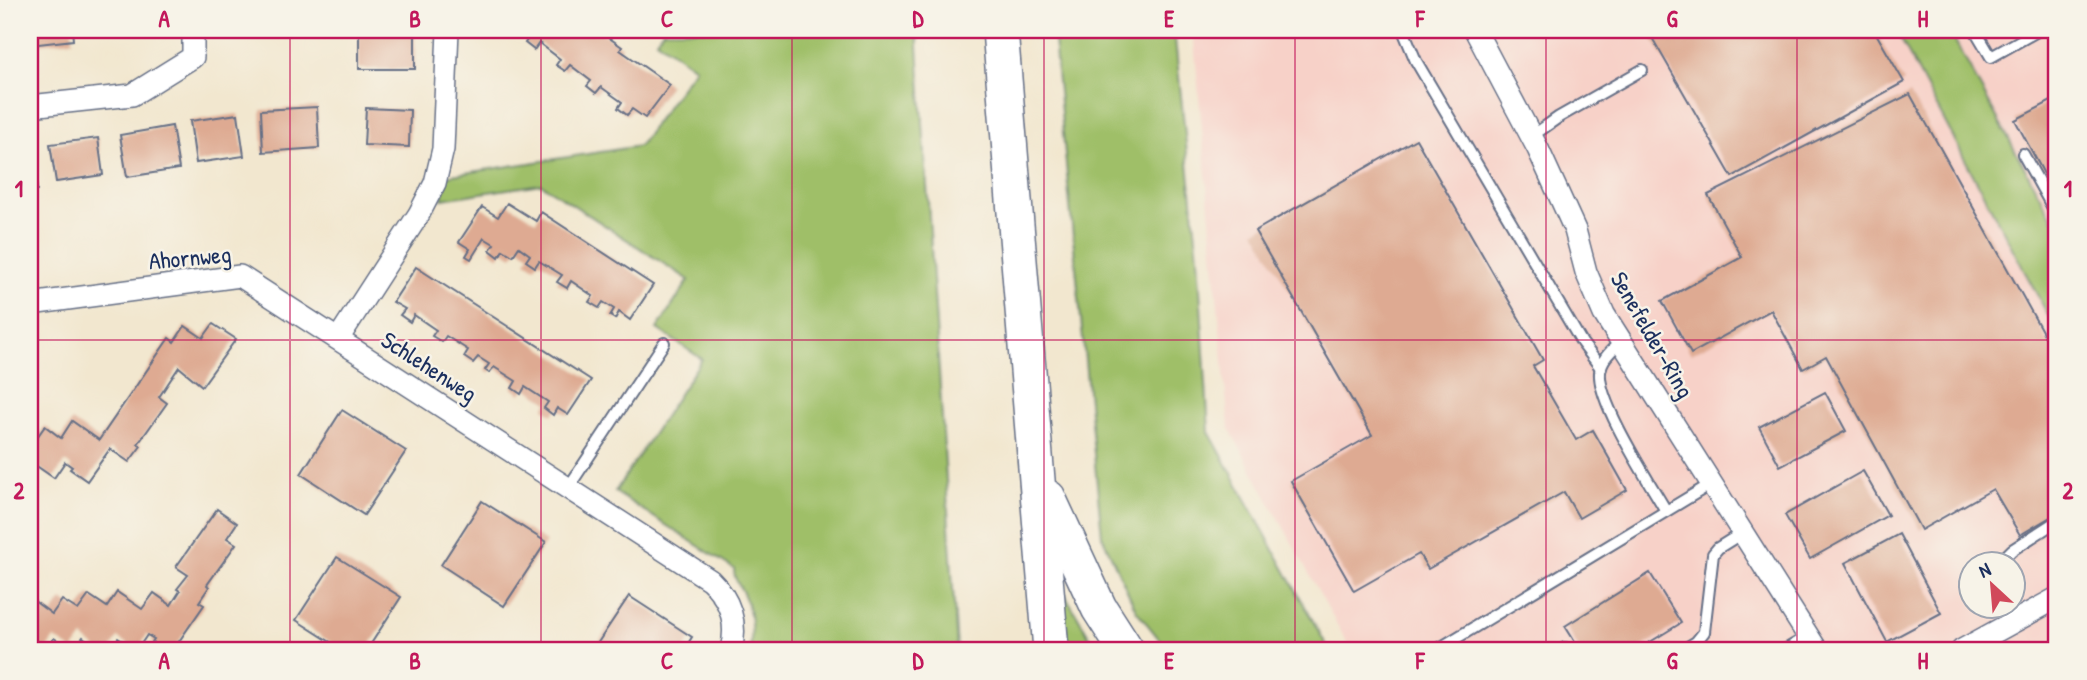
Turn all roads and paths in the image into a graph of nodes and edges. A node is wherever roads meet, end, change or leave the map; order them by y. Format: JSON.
{"nodes":[{"id":1,"x":193,"y":30,"type":"edge"},
{"id":2,"x":449,"y":30,"type":"edge"},
{"id":3,"x":1000,"y":30,"type":"edge"},
{"id":4,"x":1403,"y":30,"type":"edge"},
{"id":5,"x":1475,"y":30,"type":"edge"},
{"id":6,"x":1975,"y":30,"type":"edge"},
{"id":7,"x":2039,"y":30,"type":"edge"},
{"id":8,"x":1642,"y":70,"type":"dead end"},
{"id":9,"x":30,"y":106,"type":"edge"},
{"id":10,"x":1532,"y":136,"type":"junction"},
{"id":11,"x":2023,"y":153,"type":"dead end"},
{"id":12,"x":2057,"y":215,"type":"edge"},
{"id":13,"x":30,"y":304,"type":"edge"},
{"id":14,"x":338,"y":339,"type":"junction"},
{"id":15,"x":1621,"y":341,"type":"junction"},
{"id":16,"x":664,"y":343,"type":"dead end"},
{"id":17,"x":1601,"y":368,"type":"junction"},
{"id":18,"x":1037,"y":475,"type":"junction"},
{"id":19,"x":1711,"y":484,"type":"junction"},
{"id":20,"x":568,"y":488,"type":"junction"},
{"id":21,"x":1666,"y":511,"type":"junction"},
{"id":22,"x":2057,"y":521,"type":"edge"},
{"id":23,"x":1742,"y":533,"type":"junction"},
{"id":24,"x":2012,"y":550,"type":"edge"},
{"id":25,"x":2057,"y":598,"type":"edge"},
{"id":26,"x":2028,"y":608,"type":"edge"},
{"id":27,"x":2005,"y":620,"type":"edge"},
{"id":28,"x":1812,"y":644,"type":"edge"},
{"id":29,"x":1440,"y":648,"type":"dead end"},
{"id":30,"x":731,"y":650,"type":"edge"},
{"id":31,"x":1051,"y":650,"type":"edge"},
{"id":32,"x":1126,"y":650,"type":"edge"},
{"id":33,"x":1684,"y":650,"type":"edge"},
{"id":34,"x":1785,"y":650,"type":"edge"},
{"id":35,"x":1962,"y":650,"type":"edge"}],
"edges":[{"from":1,"to":9,"type":"street"},
{"from":2,"to":14,"type":"street"},
{"from":3,"to":18,"type":"highway"},
{"from":4,"to":17,"type":"lane"},
{"from":5,"to":10,"type":"street","name":"Senefelder-Ring"},
{"from":6,"to":7,"type":"lane"},
{"from":8,"to":10,"type":"lane"},
{"from":10,"to":15,"type":"street","name":"Senefelder-Ring"},
{"from":11,"to":12,"type":"lane"},
{"from":13,"to":14,"type":"street","name":"Ahornweg"},
{"from":14,"to":20,"type":"street","name":"Schlehenweg"},
{"from":15,"to":17,"type":"lane"},
{"from":15,"to":19,"type":"street","name":"Senefelder-Ring"},
{"from":16,"to":20,"type":"lane"},
{"from":17,"to":21,"type":"lane"},
{"from":18,"to":31,"type":"highway"},
{"from":18,"to":32,"type":"highway"},
{"from":19,"to":21,"type":"lane"},
{"from":19,"to":23,"type":"street","name":"Senefelder-Ring"},
{"from":20,"to":30,"type":"street","name":"Schlehenweg"},
{"from":21,"to":29,"type":"lane"},
{"from":22,"to":24,"type":"lane"},
{"from":23,"to":28,"type":"street","name":"Senefelder-Ring"},
{"from":23,"to":33,"type":"lane"},
{"from":25,"to":26,"type":"street"},
{"from":27,"to":35,"type":"street"},
{"from":28,"to":34,"type":"lane"}]}
